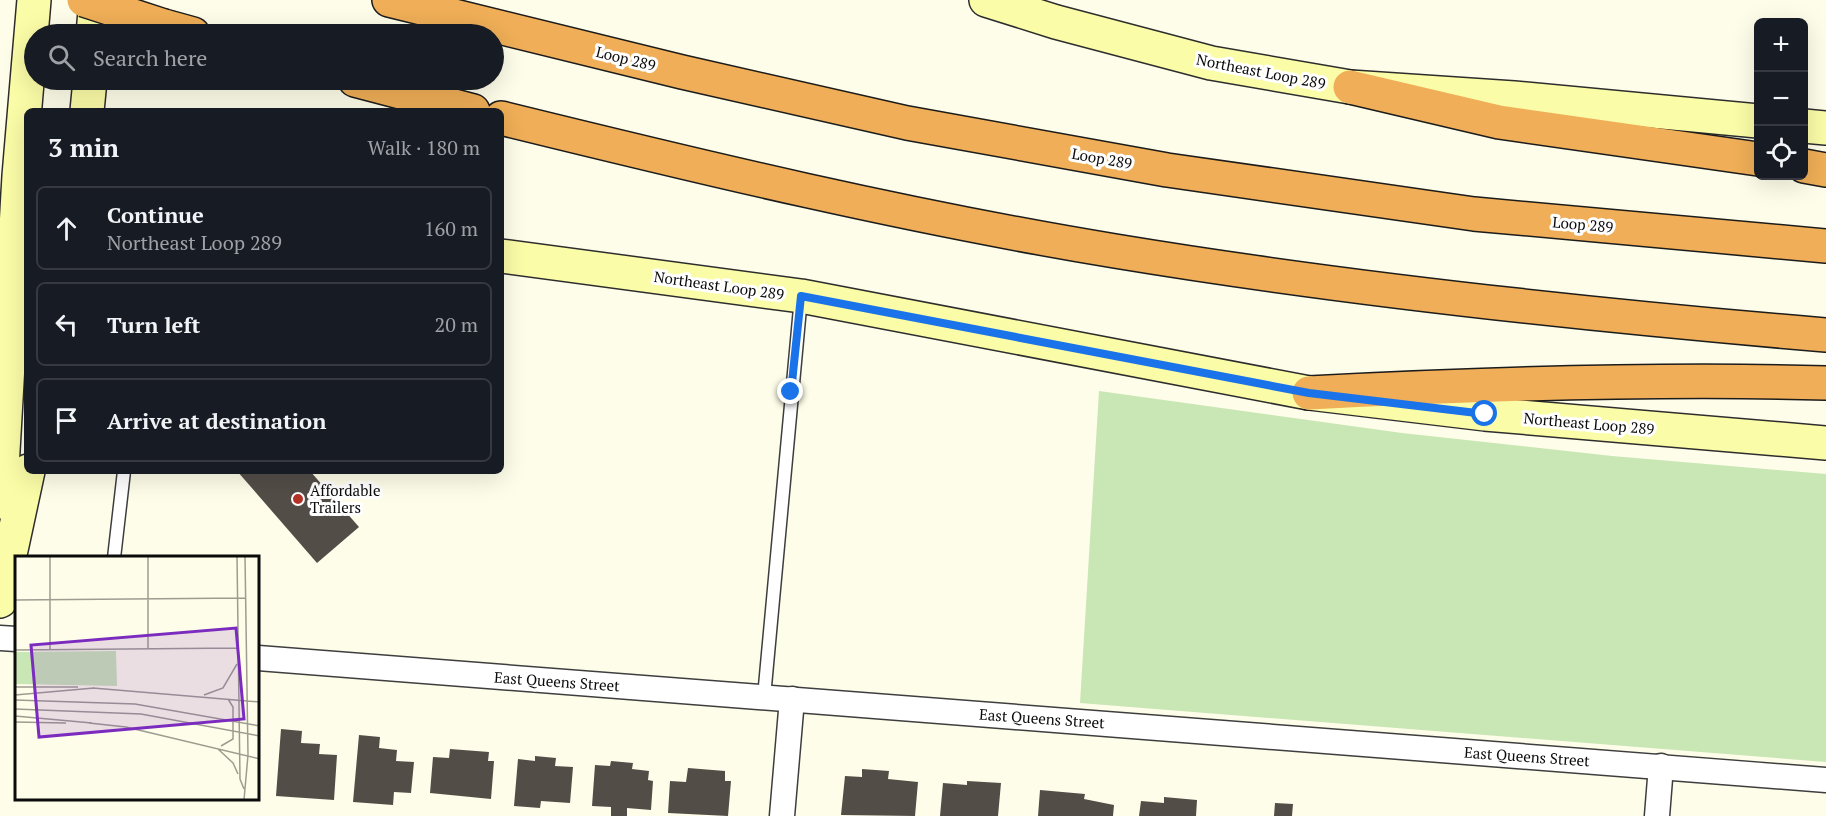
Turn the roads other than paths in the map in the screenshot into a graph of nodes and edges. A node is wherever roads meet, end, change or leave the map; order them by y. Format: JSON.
{"nodes":[{"id":1,"x":34,"y":0,"type":"edge"},
{"id":2,"x":84,"y":0,"type":"edge"},
{"id":3,"x":96,"y":0,"type":"edge"},
{"id":4,"x":389,"y":0,"type":"edge"},
{"id":5,"x":986,"y":0,"type":"edge"},
{"id":6,"x":31,"y":24,"type":"edge"},
{"id":7,"x":94,"y":24,"type":"edge"},
{"id":8,"x":159,"y":24,"type":"edge"},
{"id":9,"x":487,"y":24,"type":"edge"},
{"id":10,"x":504,"y":28,"type":"edge"},
{"id":11,"x":1350,"y":87,"type":"junction"},
{"id":12,"x":24,"y":90,"type":"edge"},
{"id":13,"x":89,"y":90,"type":"edge"},
{"id":14,"x":393,"y":90,"type":"edge"},
{"id":15,"x":87,"y":108,"type":"edge"},
{"id":16,"x":462,"y":108,"type":"edge"},
{"id":17,"x":504,"y":119,"type":"edge"},
{"id":18,"x":1754,"y":121,"type":"edge"},
{"id":19,"x":1808,"y":126,"type":"edge"},
{"id":20,"x":1826,"y":128,"type":"edge"},
{"id":21,"x":1754,"y":158,"type":"edge"},
{"id":22,"x":1808,"y":167,"type":"edge"},
{"id":23,"x":1826,"y":170,"type":"edge"},
{"id":24,"x":15,"y":176,"type":"edge"},
{"id":25,"x":1826,"y":246,"type":"edge"},
{"id":26,"x":504,"y":256,"type":"edge"},
{"id":27,"x":801,"y":296,"type":"junction"},
{"id":28,"x":1826,"y":335,"type":"edge"},
{"id":29,"x":1826,"y":383,"type":"edge"},
{"id":30,"x":1309,"y":393,"type":"junction"},
{"id":31,"x":1826,"y":443,"type":"edge"},
{"id":32,"x":27,"y":474,"type":"edge"},
{"id":33,"x":124,"y":474,"type":"edge"},
{"id":34,"x":0,"y":502,"type":"edge"},
{"id":35,"x":114,"y":556,"type":"edge"},
{"id":36,"x":0,"y":601,"type":"edge"},
{"id":37,"x":0,"y":638,"type":"edge"},
{"id":38,"x":15,"y":639,"type":"edge"},
{"id":39,"x":260,"y":658,"type":"edge"},
{"id":40,"x":764,"y":697,"type":"junction"},
{"id":41,"x":792,"y":699,"type":"junction"},
{"id":42,"x":1661,"y":766,"type":"junction"},
{"id":43,"x":1826,"y":780,"type":"edge"},
{"id":44,"x":782,"y":816,"type":"edge"},
{"id":45,"x":1657,"y":816,"type":"edge"}],
"edges":[{"from":1,"to":6,"type":"main road"},
{"from":2,"to":8,"type":"highway","bridge":true},
{"from":3,"to":7,"type":"main road"},
{"from":4,"to":9,"type":"highway","name":"Loop 289"},
{"from":5,"to":11,"type":"main road","name":"Northeast Loop 289"},
{"from":10,"to":25,"type":"highway","name":"Loop 289"},
{"from":11,"to":18,"type":"main road","name":"Northeast Loop 289"},
{"from":11,"to":21,"type":"highway"},
{"from":12,"to":24,"type":"main road"},
{"from":13,"to":15,"type":"main road"},
{"from":14,"to":16,"type":"highway"},
{"from":17,"to":28,"type":"highway"},
{"from":19,"to":20,"type":"main road"},
{"from":22,"to":23,"type":"highway"},
{"from":24,"to":34,"type":"main road"},
{"from":26,"to":27,"type":"main road","name":"Northeast Loop 289"},
{"from":27,"to":30,"type":"main road","name":"Northeast Loop 289"},
{"from":27,"to":40,"type":"lane"},
{"from":29,"to":30,"type":"highway"},
{"from":30,"to":31,"type":"main road","name":"Northeast Loop 289"},
{"from":32,"to":36,"type":"main road"},
{"from":33,"to":35,"type":"lane"},
{"from":37,"to":38,"type":"street"},
{"from":39,"to":40,"type":"street","name":"East Queens Street"},
{"from":40,"to":41,"type":"street","name":"East Queens Street"},
{"from":41,"to":42,"type":"street","name":"East Queens Street"},
{"from":41,"to":44,"type":"street"},
{"from":42,"to":43,"type":"street","name":"East Queens Street"},
{"from":42,"to":45,"type":"street"}]}
